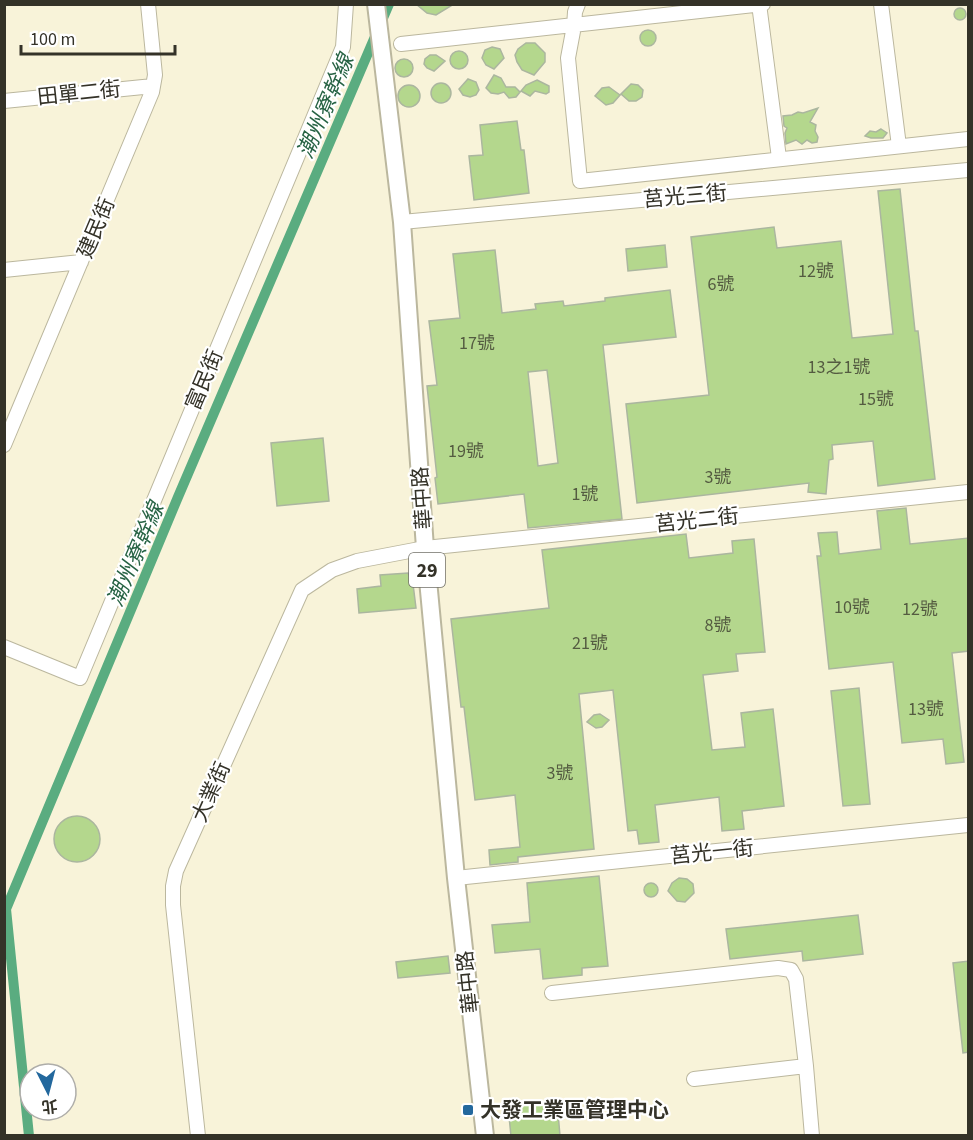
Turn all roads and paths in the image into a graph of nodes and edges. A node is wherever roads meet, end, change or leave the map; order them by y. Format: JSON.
{"nodes":[{"id":1,"x":148,"y":4,"type":"edge"},
{"id":2,"x":346,"y":4,"type":"edge"},
{"id":3,"x":376,"y":4,"type":"edge"},
{"id":4,"x":578,"y":4,"type":"edge"},
{"id":5,"x":881,"y":4,"type":"edge"},
{"id":6,"x":760,"y":5,"type":"edge"},
{"id":7,"x":574,"y":26,"type":"junction"},
{"id":8,"x":401,"y":44,"type":"dead end"},
{"id":9,"x":153,"y":86,"type":"junction"},
{"id":10,"x":4,"y":100,"type":"edge"},
{"id":11,"x":969,"y":139,"type":"edge"},
{"id":12,"x":899,"y":146,"type":"junction"},
{"id":13,"x":778,"y":158,"type":"junction"},
{"id":14,"x":969,"y":170,"type":"edge"},
{"id":15,"x":402,"y":222,"type":"junction"},
{"id":16,"x":81,"y":262,"type":"junction"},
{"id":17,"x":4,"y":270,"type":"edge"},
{"id":18,"x":4,"y":445,"type":"edge"},
{"id":19,"x":969,"y":492,"type":"edge"},
{"id":20,"x":425,"y":548,"type":"junction"},
{"id":21,"x":4,"y":647,"type":"edge"},
{"id":22,"x":969,"y":825,"type":"edge"},
{"id":23,"x":456,"y":878,"type":"junction"},
{"id":24,"x":552,"y":993,"type":"dead end"},
{"id":25,"x":806,"y":1066,"type":"junction"},
{"id":26,"x":694,"y":1079,"type":"dead end"},
{"id":27,"x":198,"y":1136,"type":"edge"},
{"id":28,"x":485,"y":1136,"type":"edge"},
{"id":29,"x":812,"y":1136,"type":"edge"}],
"edges":[{"from":1,"to":9,"type":"street","name":"建民街"},
{"from":2,"to":21,"type":"street","name":"富民街"},
{"from":3,"to":15,"type":"main road","name":"華中路","number":"29"},
{"from":4,"to":7,"type":"street"},
{"from":5,"to":12,"type":"street"},
{"from":6,"to":7,"type":"street"},
{"from":6,"to":13,"type":"street"},
{"from":7,"to":8,"type":"street"},
{"from":7,"to":13,"type":"street"},
{"from":9,"to":10,"type":"street","name":"田單二街"},
{"from":9,"to":16,"type":"street","name":"建民街"},
{"from":11,"to":12,"type":"street"},
{"from":12,"to":13,"type":"street"},
{"from":14,"to":15,"type":"street","name":"莒光三街"},
{"from":15,"to":20,"type":"main road","name":"華中路","number":"29"},
{"from":16,"to":17,"type":"street"},
{"from":16,"to":18,"type":"street","name":"建民街"},
{"from":19,"to":20,"type":"street","name":"莒光二街"},
{"from":20,"to":23,"type":"main road","name":"華中路","number":"29"},
{"from":20,"to":27,"type":"street","name":"大業街"},
{"from":22,"to":23,"type":"street","name":"莒光一街"},
{"from":23,"to":28,"type":"main road","name":"華中路","number":"29"},
{"from":24,"to":25,"type":"street"},
{"from":25,"to":26,"type":"street"},
{"from":25,"to":29,"type":"street"}]}
